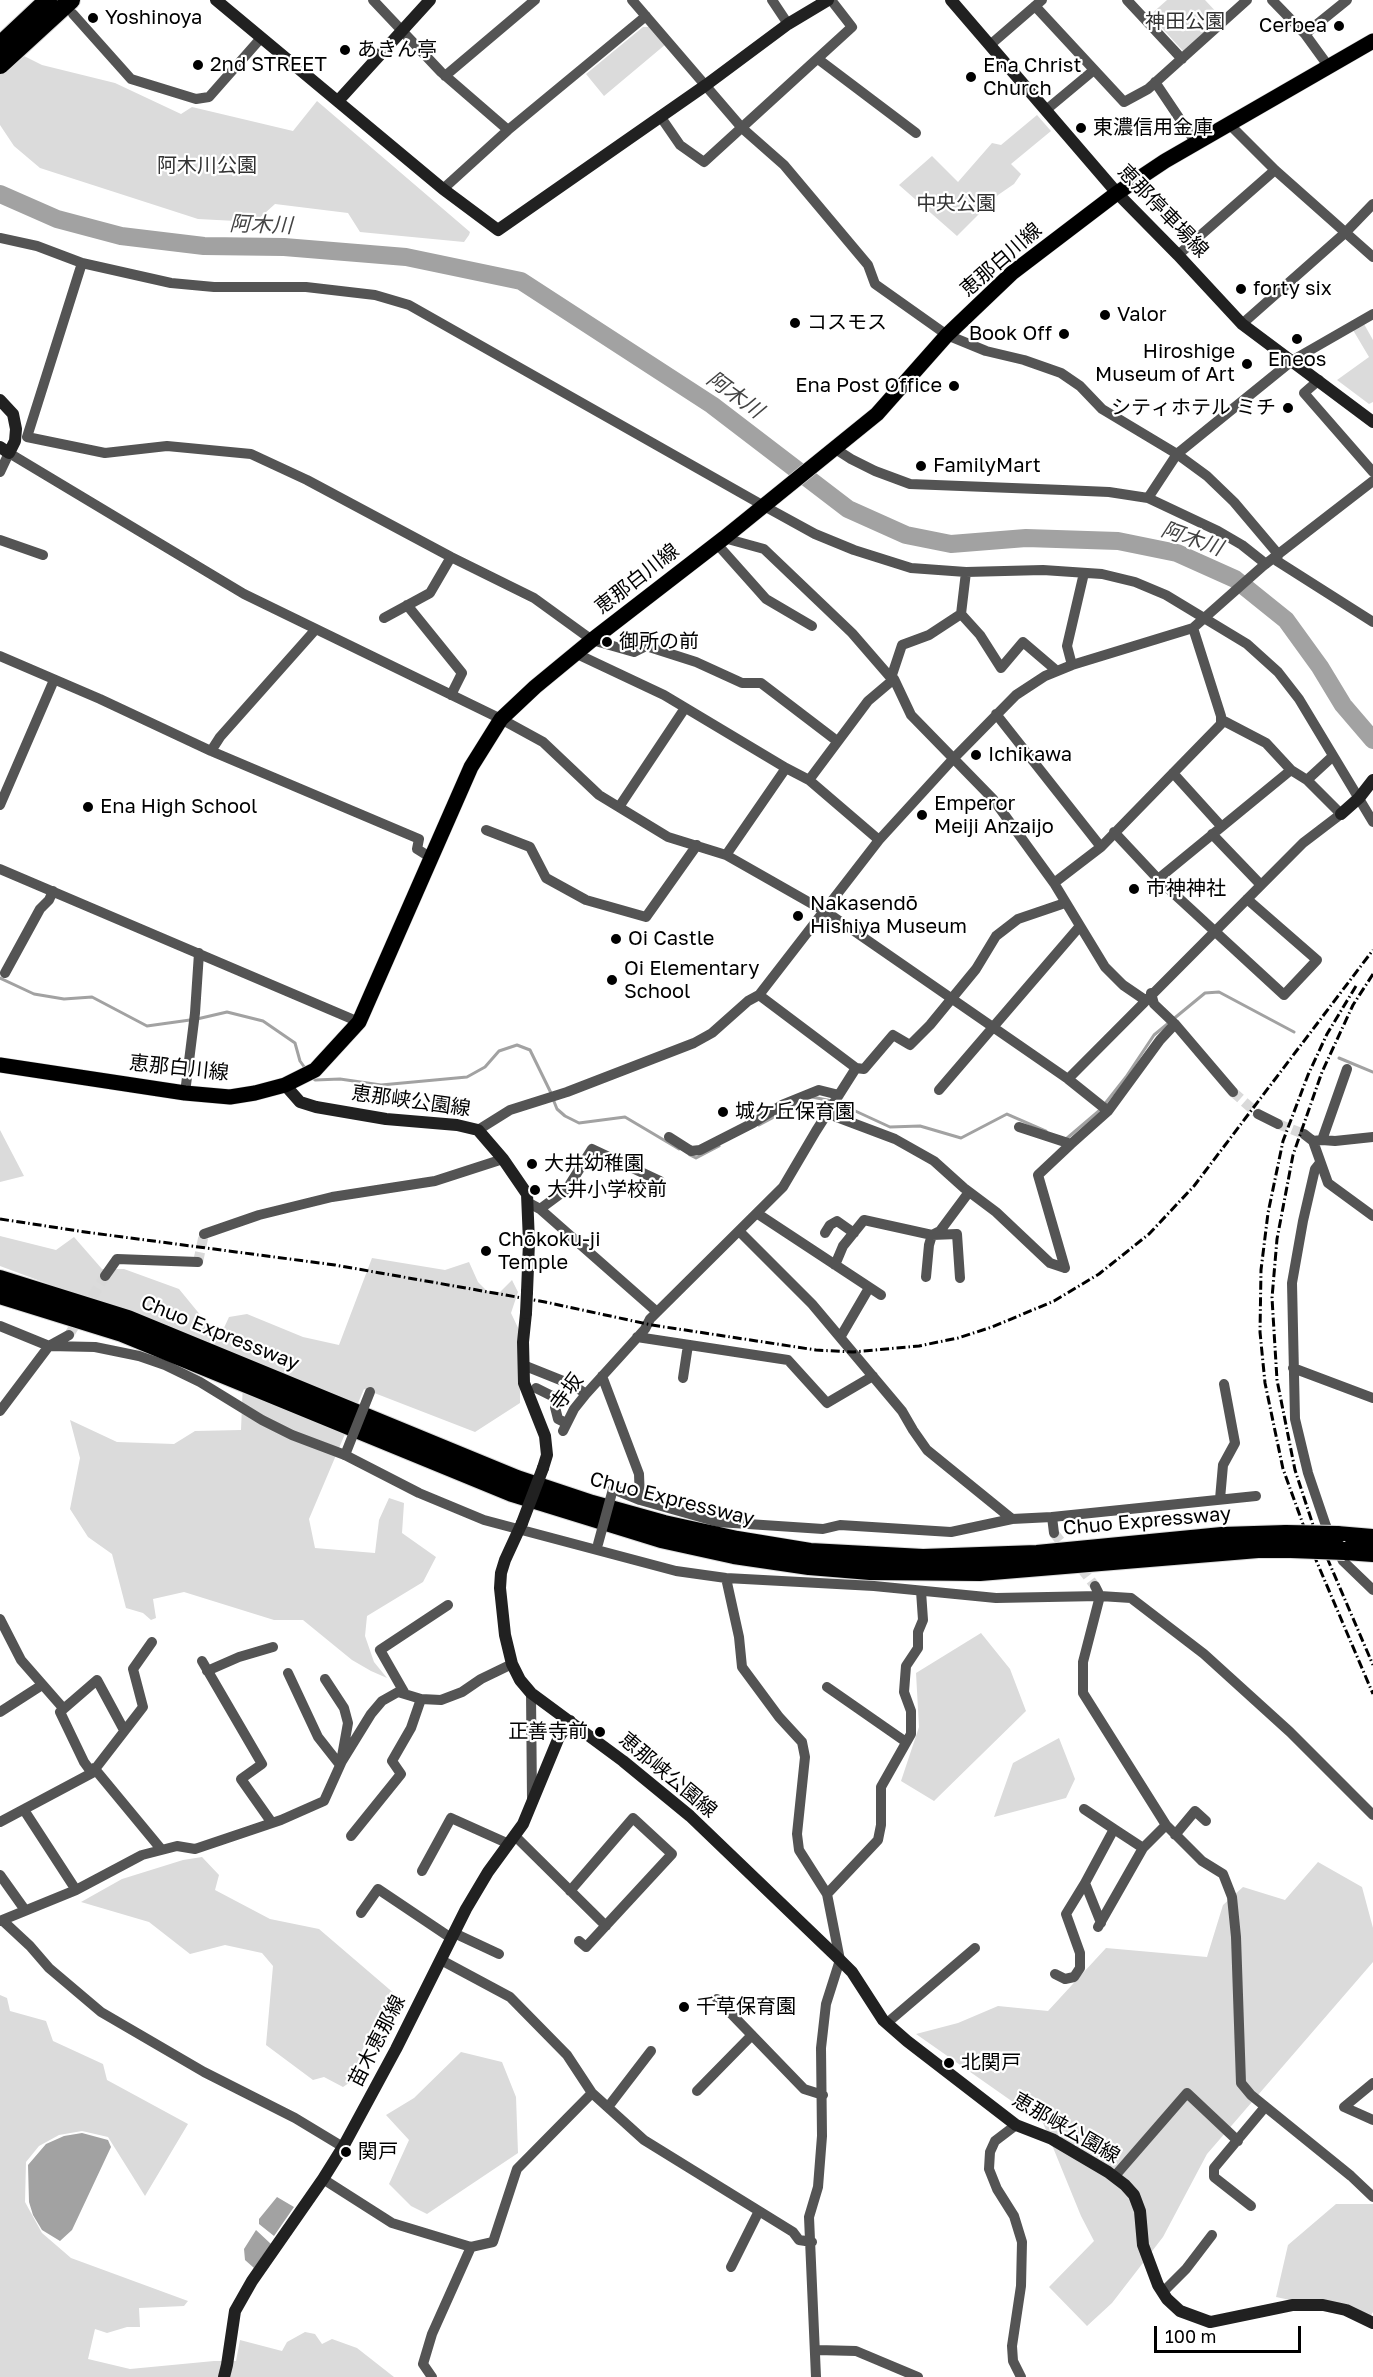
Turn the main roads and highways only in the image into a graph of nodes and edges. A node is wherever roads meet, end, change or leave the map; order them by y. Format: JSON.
{"nodes":[{"id":1,"x":48,"y":0,"type":"edge"},
{"id":2,"x":216,"y":0,"type":"edge"},
{"id":3,"x":430,"y":0,"type":"edge"},
{"id":4,"x":829,"y":0,"type":"edge"},
{"id":5,"x":951,"y":0,"type":"edge"},
{"id":6,"x":72,"y":7,"type":"edge"},
{"id":7,"x":12,"y":40,"type":"edge"},
{"id":8,"x":1373,"y":41,"type":"edge"},
{"id":9,"x":0,"y":65,"type":"edge"},
{"id":10,"x":338,"y":101,"type":"junction"},
{"id":11,"x":1117,"y":193,"type":"junction"},
{"id":12,"x":0,"y":400,"type":"edge"},
{"id":13,"x":1373,"y":422,"type":"edge"},
{"id":14,"x":5,"y":450,"type":"edge"},
{"id":15,"x":1373,"y":780,"type":"edge"},
{"id":16,"x":1341,"y":814,"type":"road end"},
{"id":17,"x":0,"y":1065,"type":"edge"},
{"id":18,"x":285,"y":1085,"type":"junction"},
{"id":19,"x":0,"y":1279,"type":"edge"},
{"id":20,"x":0,"y":1295,"type":"edge"},
{"id":21,"x":1373,"y":1538,"type":"edge"},
{"id":22,"x":1288,"y":1541,"type":"junction"},
{"id":23,"x":1341,"y":1543,"type":"junction"},
{"id":24,"x":1373,"y":1553,"type":"edge"},
{"id":25,"x":570,"y":1721,"type":"junction"},
{"id":26,"x":1373,"y":2323,"type":"edge"},
{"id":27,"x":224,"y":2377,"type":"edge"}],
"edges":[{"from":1,"to":7,"type":"highway"},
{"from":2,"to":10,"type":"main road"},
{"from":3,"to":10,"type":"main road"},
{"from":4,"to":10,"type":"main road"},
{"from":5,"to":11,"type":"main road","name":"恵那停車場線"},
{"from":6,"to":7,"type":"highway"},
{"from":7,"to":9,"type":"highway"},
{"from":8,"to":11,"type":"main road","name":"恵那白川線"},
{"from":11,"to":13,"type":"main road","name":"恵那停車場線"},
{"from":11,"to":18,"type":"main road","name":"恵那白川線"},
{"from":12,"to":14,"type":"main road"},
{"from":15,"to":16,"type":"main road"},
{"from":17,"to":18,"type":"main road","name":"恵那白川線"},
{"from":18,"to":25,"type":"main road","name":"恵那峡公園線","bridge":true},
{"from":19,"to":22,"type":"highway","name":"Chuo Expressway"},
{"from":20,"to":22,"type":"highway","name":"Chuo Expressway"},
{"from":21,"to":23,"type":"highway","name":"Chuo Expressway"},
{"from":22,"to":23,"type":"highway","name":"Chuo Expressway","bridge":true},
{"from":23,"to":24,"type":"highway","name":"Chuo Expressway"},
{"from":25,"to":26,"type":"main road","name":"恵那峡公園線"},
{"from":25,"to":27,"type":"main road","name":"苗木恵那線"}]}
